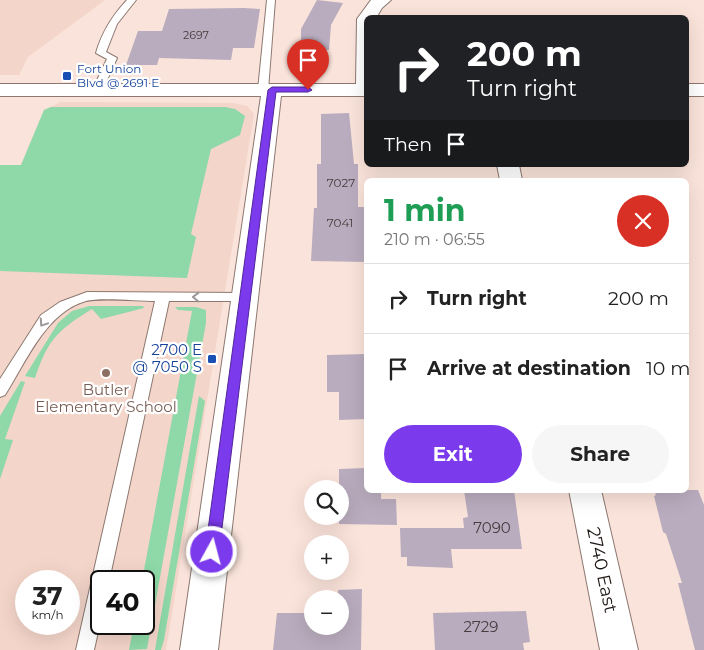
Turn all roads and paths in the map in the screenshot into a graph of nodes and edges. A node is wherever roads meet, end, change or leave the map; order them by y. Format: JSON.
{"nodes":[{"id":1,"x":132,"y":0,"type":"edge"},
{"id":2,"x":270,"y":0,"type":"edge"},
{"id":3,"x":382,"y":0,"type":"edge"},
{"id":4,"x":368,"y":15,"type":"edge"},
{"id":5,"x":0,"y":90,"type":"edge"},
{"id":6,"x":267,"y":90,"type":"junction"},
{"id":7,"x":364,"y":90,"type":"edge"},
{"id":8,"x":689,"y":90,"type":"edge"},
{"id":9,"x":704,"y":90,"type":"edge"},
{"id":10,"x":97,"y":91,"type":"junction"},
{"id":11,"x":163,"y":296,"type":"junction"},
{"id":12,"x":245,"y":297,"type":"junction"},
{"id":13,"x":0,"y":392,"type":"edge"},
{"id":14,"x":586,"y":493,"type":"edge"},
{"id":15,"x":85,"y":650,"type":"edge"},
{"id":16,"x":199,"y":650,"type":"edge"},
{"id":17,"x":619,"y":650,"type":"edge"}],
"edges":[{"from":1,"to":10,"type":"lane"},
{"from":2,"to":6,"type":"lane"},
{"from":3,"to":4,"type":"street"},
{"from":5,"to":10,"type":"street"},
{"from":6,"to":7,"type":"street"},
{"from":6,"to":10,"type":"street"},
{"from":6,"to":12,"type":"street"},
{"from":8,"to":9,"type":"street"},
{"from":12,"to":11,"type":"lane","one_way":true},
{"from":11,"to":13,"type":"lane","one_way":true},
{"from":11,"to":15,"type":"lane"},
{"from":12,"to":16,"type":"street"},
{"from":14,"to":17,"type":"street","name":"2740 East"}]}
